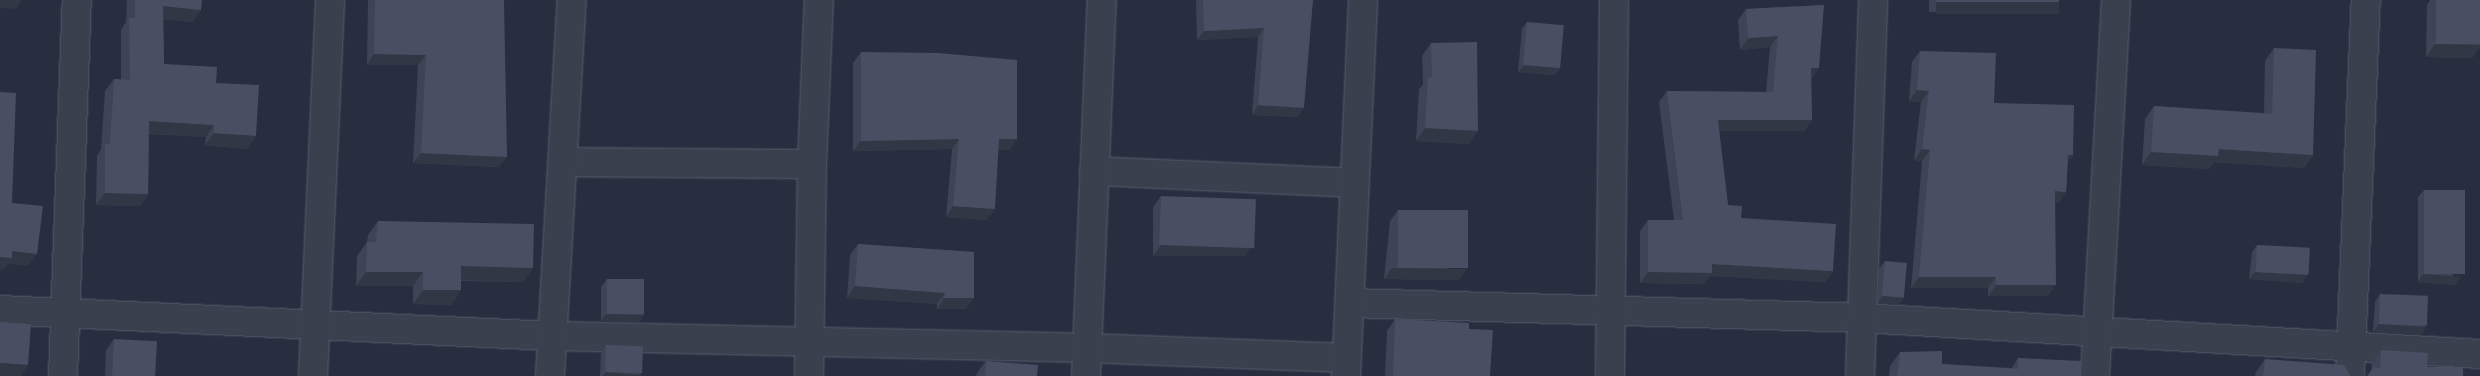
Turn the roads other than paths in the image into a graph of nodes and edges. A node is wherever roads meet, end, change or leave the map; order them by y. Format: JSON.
{"nodes":[{"id":1,"x":77,"y":0,"type":"edge"},
{"id":2,"x":330,"y":0,"type":"edge"},
{"id":3,"x":572,"y":0,"type":"edge"},
{"id":4,"x":819,"y":0,"type":"edge"},
{"id":5,"x":1102,"y":0,"type":"edge"},
{"id":6,"x":1363,"y":0,"type":"edge"},
{"id":7,"x":1614,"y":0,"type":"edge"},
{"id":8,"x":1873,"y":0,"type":"edge"},
{"id":9,"x":2116,"y":0,"type":"edge"},
{"id":10,"x":2366,"y":0,"type":"edge"},
{"id":11,"x":563,"y":162,"type":"junction"},
{"id":12,"x":812,"y":164,"type":"junction"},
{"id":13,"x":1094,"y":171,"type":"junction"},
{"id":14,"x":1355,"y":183,"type":"junction"},
{"id":15,"x":1350,"y":303,"type":"junction"},
{"id":16,"x":0,"y":310,"type":"edge"},
{"id":17,"x":66,"y":312,"type":"junction"},
{"id":18,"x":1613,"y":312,"type":"junction"},
{"id":19,"x":1863,"y":318,"type":"junction"},
{"id":20,"x":316,"y":327,"type":"junction"},
{"id":21,"x":2097,"y":330,"type":"junction"},
{"id":22,"x":552,"y":336,"type":"junction"},
{"id":23,"x":810,"y":341,"type":"junction"},
{"id":24,"x":2351,"y":347,"type":"junction"},
{"id":25,"x":1087,"y":348,"type":"junction"},
{"id":26,"x":2480,"y":354,"type":"edge"},
{"id":27,"x":1347,"y":367,"type":"edge"},
{"id":28,"x":63,"y":376,"type":"edge"},
{"id":29,"x":313,"y":376,"type":"edge"},
{"id":30,"x":550,"y":376,"type":"edge"},
{"id":31,"x":809,"y":376,"type":"edge"},
{"id":32,"x":1086,"y":376,"type":"edge"},
{"id":33,"x":1610,"y":376,"type":"edge"},
{"id":34,"x":1860,"y":376,"type":"edge"},
{"id":35,"x":2096,"y":376,"type":"edge"},
{"id":36,"x":2350,"y":376,"type":"edge"}],
"edges":[{"from":1,"to":17,"type":"street"},
{"from":2,"to":20,"type":"street"},
{"from":3,"to":11,"type":"street"},
{"from":4,"to":12,"type":"street"},
{"from":5,"to":13,"type":"street"},
{"from":6,"to":14,"type":"street"},
{"from":7,"to":18,"type":"street"},
{"from":8,"to":19,"type":"street"},
{"from":9,"to":21,"type":"street"},
{"from":10,"to":24,"type":"street"},
{"from":11,"to":12,"type":"street"},
{"from":11,"to":22,"type":"street"},
{"from":12,"to":23,"type":"street"},
{"from":13,"to":14,"type":"street"},
{"from":13,"to":25,"type":"street"},
{"from":14,"to":15,"type":"street"},
{"from":15,"to":18,"type":"street"},
{"from":15,"to":27,"type":"street"},
{"from":16,"to":17,"type":"street"},
{"from":17,"to":20,"type":"street"},
{"from":17,"to":28,"type":"street"},
{"from":18,"to":19,"type":"street"},
{"from":18,"to":33,"type":"street"},
{"from":19,"to":21,"type":"street"},
{"from":19,"to":34,"type":"street"},
{"from":20,"to":22,"type":"street"},
{"from":20,"to":29,"type":"street"},
{"from":21,"to":24,"type":"street"},
{"from":21,"to":35,"type":"street"},
{"from":22,"to":23,"type":"street"},
{"from":22,"to":30,"type":"street"},
{"from":23,"to":25,"type":"street"},
{"from":23,"to":31,"type":"street"},
{"from":24,"to":26,"type":"street"},
{"from":24,"to":36,"type":"street"},
{"from":25,"to":27,"type":"street"},
{"from":25,"to":32,"type":"street"}]}
